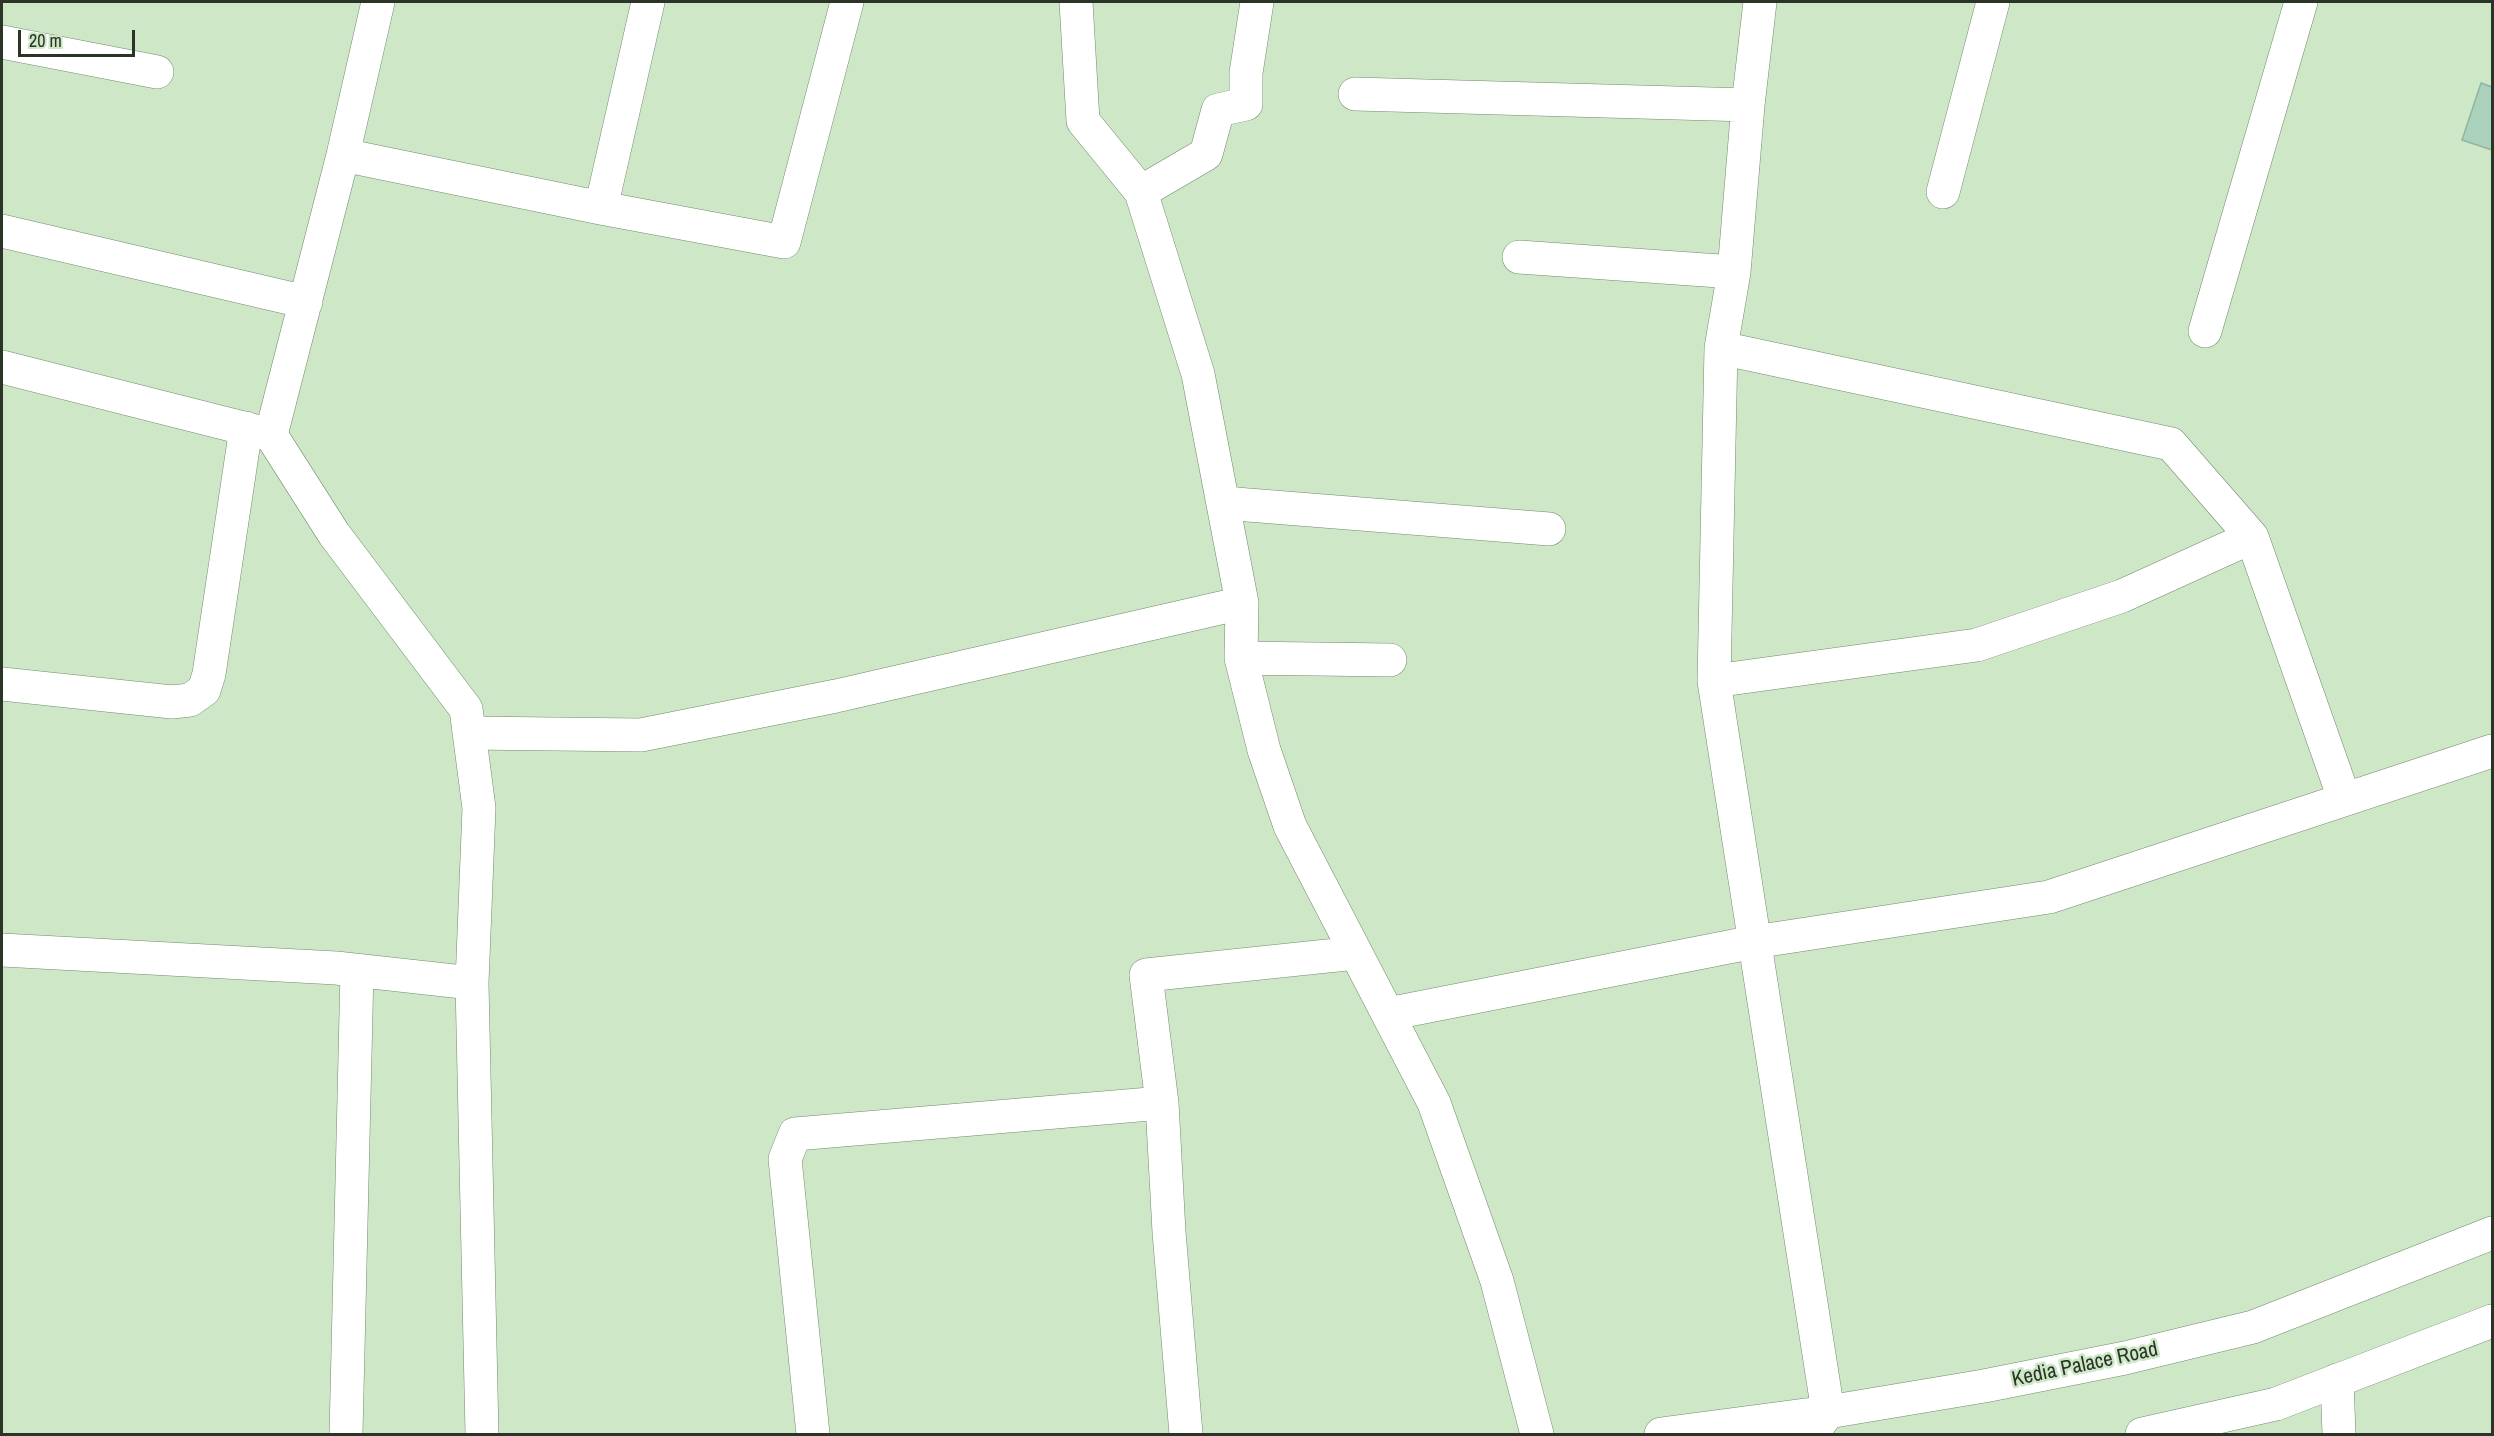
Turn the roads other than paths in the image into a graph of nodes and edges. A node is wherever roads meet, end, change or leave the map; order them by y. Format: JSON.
{"nodes":[{"id":1,"x":378,"y":2,"type":"edge"},
{"id":2,"x":648,"y":2,"type":"edge"},
{"id":3,"x":848,"y":2,"type":"edge"},
{"id":4,"x":1076,"y":2,"type":"edge"},
{"id":5,"x":1257,"y":2,"type":"edge"},
{"id":6,"x":1760,"y":2,"type":"edge"},
{"id":7,"x":1993,"y":2,"type":"edge"},
{"id":8,"x":2301,"y":2,"type":"edge"},
{"id":9,"x":2,"y":42,"type":"edge"},
{"id":10,"x":157,"y":72,"type":"dead end"},
{"id":11,"x":1355,"y":94,"type":"dead end"},
{"id":12,"x":1748,"y":105,"type":"junction"},
{"id":13,"x":343,"y":155,"type":"junction"},
{"id":14,"x":1141,"y":192,"type":"junction"},
{"id":15,"x":1943,"y":192,"type":"dead end"},
{"id":16,"x":601,"y":208,"type":"junction"},
{"id":17,"x":2,"y":231,"type":"edge"},
{"id":18,"x":1519,"y":257,"type":"dead end"},
{"id":19,"x":1734,"y":272,"type":"junction"},
{"id":20,"x":306,"y":302,"type":"junction"},
{"id":21,"x":2205,"y":331,"type":"dead end"},
{"id":22,"x":1721,"y":348,"type":"junction"},
{"id":23,"x":2,"y":367,"type":"edge"},
{"id":24,"x":259,"y":432,"type":"junction"},
{"id":25,"x":1223,"y":503,"type":"junction"},
{"id":26,"x":1549,"y":529,"type":"dead end"},
{"id":27,"x":2252,"y":537,"type":"junction"},
{"id":28,"x":1242,"y":603,"type":"junction"},
{"id":29,"x":1241,"y":658,"type":"junction"},
{"id":30,"x":1390,"y":660,"type":"dead end"},
{"id":31,"x":1714,"y":681,"type":"junction"},
{"id":32,"x":2,"y":684,"type":"edge"},
{"id":33,"x":469,"y":733,"type":"junction"},
{"id":34,"x":2493,"y":751,"type":"edge"},
{"id":35,"x":2344,"y":798,"type":"junction"},
{"id":36,"x":1754,"y":942,"type":"junction"},
{"id":37,"x":2,"y":950,"type":"edge"},
{"id":38,"x":1356,"y":953,"type":"junction"},
{"id":39,"x":357,"y":970,"type":"junction"},
{"id":40,"x":472,"y":983,"type":"junction"},
{"id":41,"x":1388,"y":1014,"type":"junction"},
{"id":42,"x":1162,"y":1103,"type":"junction"},
{"id":43,"x":2493,"y":1233,"type":"edge"},
{"id":44,"x":2493,"y":1321,"type":"edge"},
{"id":45,"x":2337,"y":1380,"type":"junction"},
{"id":46,"x":1820,"y":1423,"type":"edge"},
{"id":47,"x":346,"y":1434,"type":"edge"},
{"id":48,"x":482,"y":1434,"type":"edge"},
{"id":49,"x":813,"y":1434,"type":"edge"},
{"id":50,"x":1186,"y":1434,"type":"edge"},
{"id":51,"x":1537,"y":1434,"type":"edge"},
{"id":52,"x":1661,"y":1434,"type":"edge"},
{"id":53,"x":2142,"y":1434,"type":"edge"},
{"id":54,"x":2339,"y":1434,"type":"edge"}],
"edges":[{"from":1,"to":13,"type":"street"},
{"from":2,"to":16,"type":"street"},
{"from":3,"to":16,"type":"street"},
{"from":4,"to":14,"type":"street"},
{"from":5,"to":14,"type":"street"},
{"from":6,"to":12,"type":"street"},
{"from":7,"to":15,"type":"street"},
{"from":8,"to":21,"type":"street"},
{"from":9,"to":10,"type":"street"},
{"from":11,"to":12,"type":"street"},
{"from":12,"to":19,"type":"street"},
{"from":13,"to":16,"type":"street"},
{"from":13,"to":20,"type":"street"},
{"from":14,"to":25,"type":"street"},
{"from":17,"to":20,"type":"street"},
{"from":18,"to":19,"type":"street"},
{"from":19,"to":22,"type":"street"},
{"from":20,"to":24,"type":"street"},
{"from":22,"to":27,"type":"street"},
{"from":22,"to":31,"type":"street"},
{"from":23,"to":24,"type":"street"},
{"from":24,"to":32,"type":"street"},
{"from":24,"to":33,"type":"street"},
{"from":25,"to":26,"type":"street"},
{"from":25,"to":28,"type":"street"},
{"from":27,"to":31,"type":"street"},
{"from":27,"to":35,"type":"street"},
{"from":28,"to":29,"type":"street"},
{"from":28,"to":33,"type":"street"},
{"from":29,"to":30,"type":"street"},
{"from":29,"to":38,"type":"street"},
{"from":31,"to":36,"type":"street"},
{"from":33,"to":40,"type":"street"},
{"from":34,"to":35,"type":"street"},
{"from":35,"to":36,"type":"street"},
{"from":36,"to":41,"type":"street"},
{"from":36,"to":46,"type":"street"},
{"from":37,"to":39,"type":"street"},
{"from":38,"to":41,"type":"street"},
{"from":38,"to":42,"type":"street"},
{"from":39,"to":40,"type":"street"},
{"from":39,"to":47,"type":"street"},
{"from":40,"to":48,"type":"street"},
{"from":41,"to":51,"type":"street"},
{"from":42,"to":49,"type":"street"},
{"from":42,"to":50,"type":"street"},
{"from":43,"to":46,"type":"street","name":"Kedia Palace Road"},
{"from":44,"to":45,"type":"street"},
{"from":45,"to":53,"type":"street"},
{"from":45,"to":54,"type":"street"},
{"from":46,"to":52,"type":"street","name":"Kedia Palace Road"}]}
